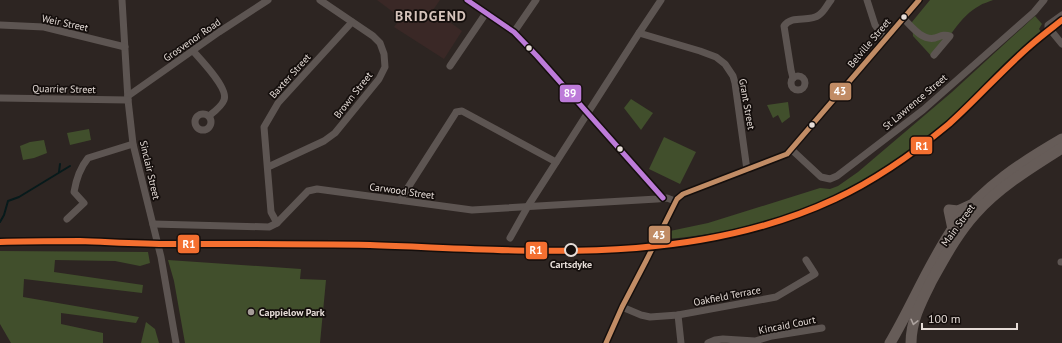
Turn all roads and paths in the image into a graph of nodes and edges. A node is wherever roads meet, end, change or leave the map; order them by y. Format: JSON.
{"nodes":[{"id":1,"x":268,"y":0,"type":"edge"},
{"id":2,"x":320,"y":0,"type":"edge"},
{"id":3,"x":467,"y":0,"type":"edge"},
{"id":4,"x":536,"y":0,"type":"edge"},
{"id":5,"x":661,"y":0,"type":"edge"},
{"id":6,"x":830,"y":0,"type":"edge"},
{"id":7,"x":867,"y":0,"type":"edge"},
{"id":8,"x":919,"y":0,"type":"edge"},
{"id":9,"x":1044,"y":0,"type":"edge"},
{"id":10,"x":124,"y":1,"type":"edge"},
{"id":11,"x":486,"y":13,"type":"junction"},
{"id":12,"x":1062,"y":15,"type":"edge"},
{"id":13,"x":903,"y":18,"type":"junction"},
{"id":14,"x":352,"y":22,"type":"junction"},
{"id":15,"x":0,"y":25,"type":"edge"},
{"id":16,"x":514,"y":32,"type":"junction"},
{"id":17,"x":639,"y":33,"type":"junction"},
{"id":18,"x":885,"y":39,"type":"junction"},
{"id":19,"x":1062,"y":44,"type":"edge"},
{"id":20,"x":125,"y":47,"type":"junction"},
{"id":21,"x":194,"y":51,"type":"junction"},
{"id":22,"x":934,"y":55,"type":"dead end"},
{"id":23,"x":450,"y":66,"type":"dead end"},
{"id":24,"x":793,"y":78,"type":"dead end"},
{"id":25,"x":0,"y":98,"type":"edge"},
{"id":26,"x":128,"y":98,"type":"junction"},
{"id":27,"x":588,"y":113,"type":"junction"},
{"id":28,"x":209,"y":116,"type":"dead end"},
{"id":29,"x":1062,"y":138,"type":"edge"},
{"id":30,"x":133,"y":144,"type":"junction"},
{"id":31,"x":1062,"y":148,"type":"edge"},
{"id":32,"x":792,"y":150,"type":"junction"},
{"id":33,"x":556,"y":162,"type":"junction"},
{"id":34,"x":268,"y":167,"type":"junction"},
{"id":35,"x":747,"y":170,"type":"junction"},
{"id":36,"x":663,"y":198,"type":"junction"},
{"id":37,"x":400,"y":200,"type":"junction"},
{"id":38,"x":676,"y":200,"type":"junction"},
{"id":39,"x":528,"y":206,"type":"junction"},
{"id":40,"x":67,"y":219,"type":"dead end"},
{"id":41,"x":277,"y":223,"type":"junction"},
{"id":42,"x":152,"y":224,"type":"junction"},
{"id":43,"x":510,"y":238,"type":"dead end"},
{"id":44,"x":806,"y":260,"type":"dead end"},
{"id":45,"x":622,"y":307,"type":"junction"},
{"id":46,"x":678,"y":315,"type":"junction"},
{"id":47,"x":822,"y":328,"type":"dead end"},
{"id":48,"x":176,"y":343,"type":"edge"},
{"id":49,"x":606,"y":343,"type":"edge"},
{"id":50,"x":681,"y":343,"type":"edge"},
{"id":51,"x":708,"y":343,"type":"edge"},
{"id":52,"x":890,"y":343,"type":"edge"},
{"id":53,"x":911,"y":343,"type":"edge"}],
"edges":[{"from":1,"to":21,"type":"street","name":"Grosvenor Road"},
{"from":2,"to":14,"type":"street","name":"Brown Street"},
{"from":3,"to":11,"type":"street"},
{"from":4,"to":16,"type":"street"},
{"from":5,"to":17,"type":"street"},
{"from":6,"to":24,"type":"street"},
{"from":7,"to":18,"type":"street"},
{"from":8,"to":13,"type":"street","name":"Belville Street"},
{"from":9,"to":32,"type":"street","name":"St Lawrence Street"},
{"from":10,"to":20,"type":"street","name":"Sinclair Street"},
{"from":11,"to":16,"type":"street"},
{"from":11,"to":23,"type":"street"},
{"from":12,"to":19,"type":"street"},
{"from":13,"to":18,"type":"street","name":"Belville Street"},
{"from":13,"to":22,"type":"street"},
{"from":14,"to":34,"type":"street","name":"Baxter Street"},
{"from":14,"to":34,"type":"street","name":"Brown Street"},
{"from":15,"to":20,"type":"street","name":"Weir Street"},
{"from":16,"to":27,"type":"street"},
{"from":17,"to":27,"type":"street"},
{"from":17,"to":35,"type":"street","name":"Grant Street"},
{"from":18,"to":32,"type":"street","name":"Belville Street"},
{"from":20,"to":26,"type":"street","name":"Sinclair Street"},
{"from":21,"to":26,"type":"street","name":"Grosvenor Road"},
{"from":21,"to":28,"type":"street"},
{"from":25,"to":26,"type":"street","name":"Quarrier Street"},
{"from":26,"to":30,"type":"street","name":"Sinclair Street"},
{"from":27,"to":33,"type":"street"},
{"from":27,"to":36,"type":"street"},
{"from":29,"to":52,"type":"highway","name":"Main Street"},
{"from":30,"to":40,"type":"street"},
{"from":30,"to":42,"type":"street","name":"Sinclair Street"},
{"from":31,"to":53,"type":"highway","name":"Main Street","one_way":true},
{"from":32,"to":35,"type":"street","name":"Belville Street"},
{"from":33,"to":37,"type":"street"},
{"from":33,"to":39,"type":"street"},
{"from":34,"to":41,"type":"street","name":"Baxter Street"},
{"from":35,"to":38,"type":"street","name":"Belville Street"},
{"from":36,"to":38,"type":"street"},
{"from":36,"to":39,"type":"street","name":"Carwood Street"},
{"from":37,"to":39,"type":"street","name":"Carwood Street"},
{"from":37,"to":41,"type":"street","name":"Carwood Street"},
{"from":38,"to":45,"type":"street"},
{"from":39,"to":43,"type":"street"},
{"from":41,"to":42,"type":"street"},
{"from":42,"to":48,"type":"street","name":"Sinclair Street"},
{"from":44,"to":46,"type":"street","name":"Oakfield Terrace"},
{"from":45,"to":46,"type":"street","name":"Oakfield Terrace"},
{"from":45,"to":49,"type":"street"},
{"from":46,"to":50,"type":"street"},
{"from":47,"to":51,"type":"street","name":"Kincaid Court"}]}
